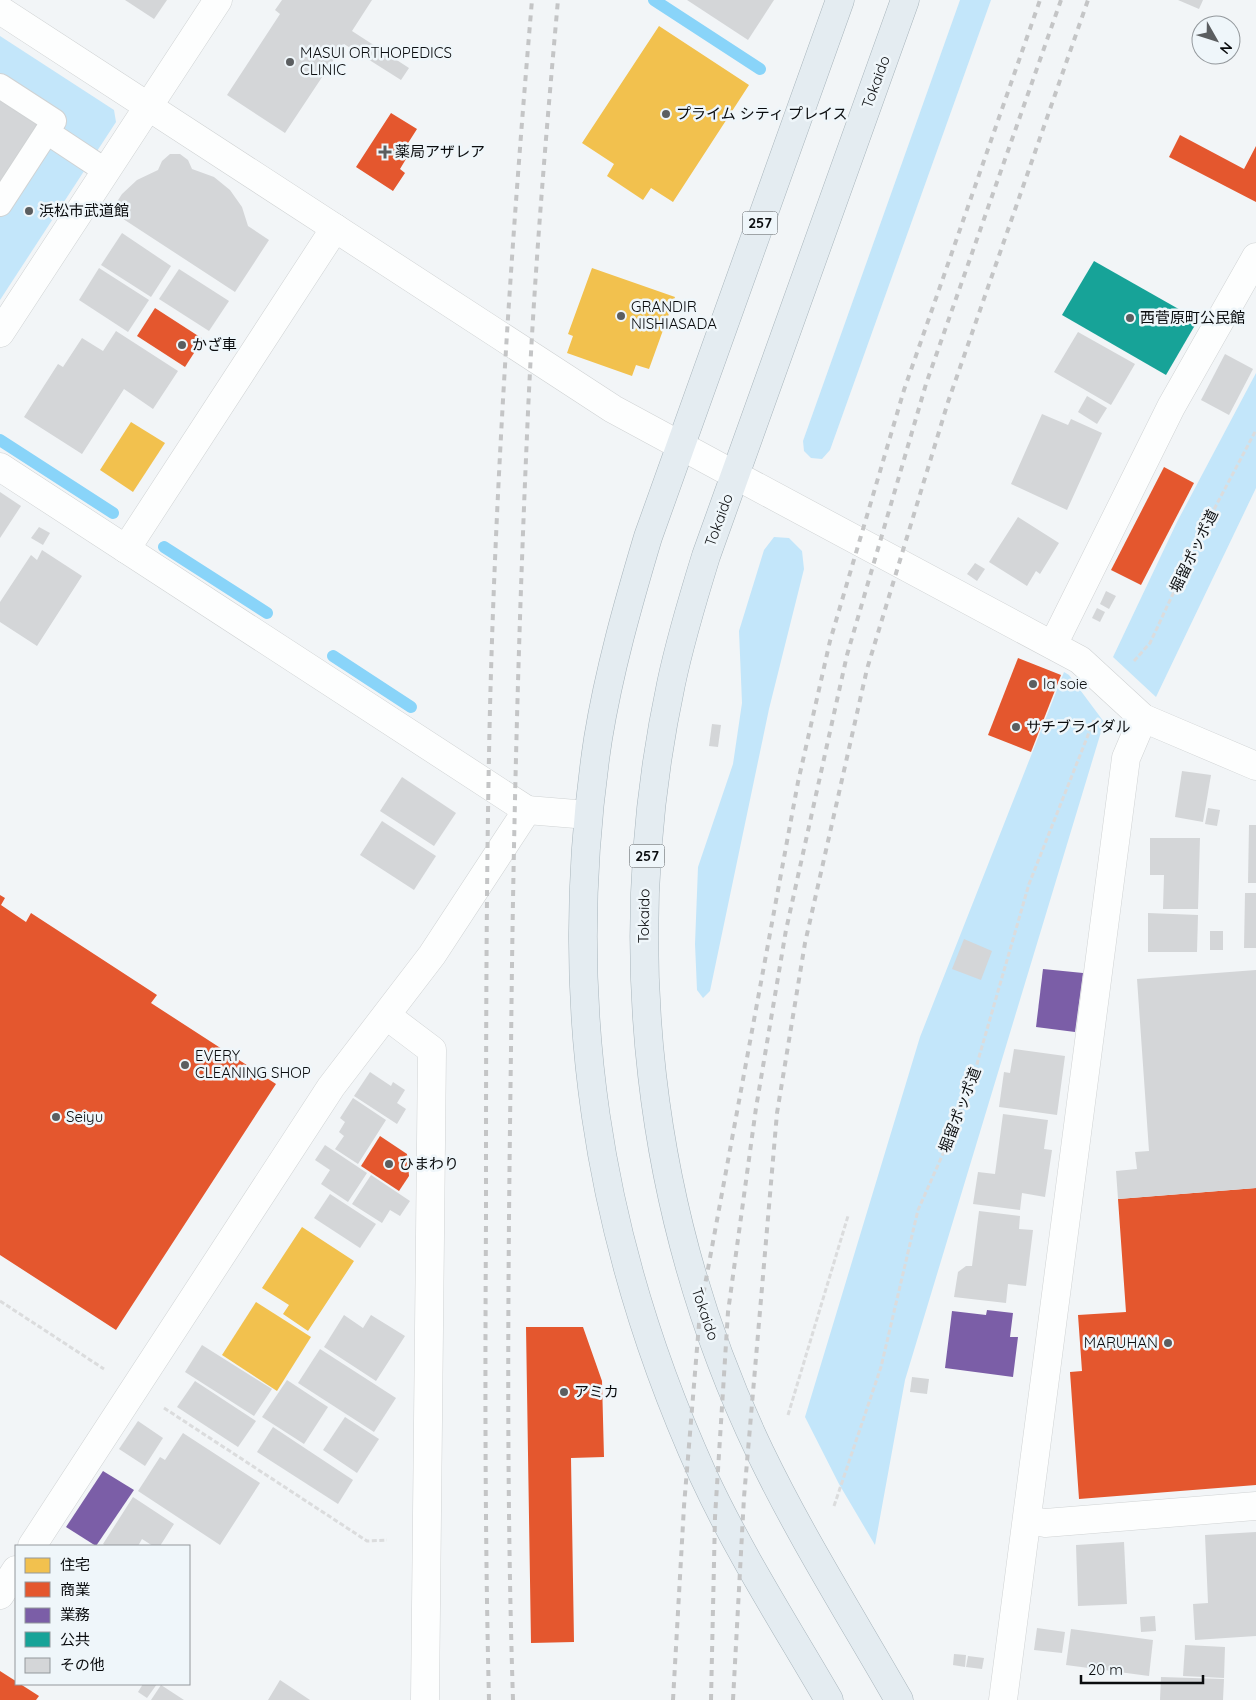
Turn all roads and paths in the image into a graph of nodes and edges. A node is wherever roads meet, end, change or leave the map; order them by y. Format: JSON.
{"nodes":[{"id":1,"x":218,"y":0,"type":"edge"},
{"id":2,"x":840,"y":0,"type":"edge"},
{"id":3,"x":905,"y":0,"type":"edge"},
{"id":4,"x":0,"y":10,"type":"edge"},
{"id":5,"x":0,"y":86,"type":"edge"},
{"id":6,"x":148,"y":106,"type":"junction"},
{"id":7,"x":46,"y":132,"type":"junction"},
{"id":8,"x":106,"y":171,"type":"junction"},
{"id":9,"x":0,"y":204,"type":"edge"},
{"id":10,"x":335,"y":228,"type":"junction"},
{"id":11,"x":1256,"y":257,"type":"edge"},
{"id":12,"x":0,"y":333,"type":"edge"},
{"id":13,"x":1256,"y":430,"type":"edge"},
{"id":14,"x":681,"y":446,"type":"junction"},
{"id":15,"x":0,"y":467,"type":"edge"},
{"id":16,"x":735,"y":475,"type":"junction"},
{"id":17,"x":126,"y":549,"type":"junction"},
{"id":18,"x":1053,"y":645,"type":"junction"},
{"id":19,"x":1127,"y":668,"type":"dead end"},
{"id":20,"x":1096,"y":717,"type":"dead end"},
{"id":21,"x":1143,"y":718,"type":"junction"},
{"id":22,"x":1256,"y":766,"type":"edge"},
{"id":23,"x":527,"y":810,"type":"junction"},
{"id":24,"x":588,"y":815,"type":"junction"},
{"id":25,"x":386,"y":1016,"type":"junction"},
{"id":26,"x":848,"y":1216,"type":"dead end"},
{"id":27,"x":0,"y":1302,"type":"edge"},
{"id":28,"x":108,"y":1372,"type":"dead end"},
{"id":29,"x":158,"y":1404,"type":"dead end"},
{"id":30,"x":788,"y":1415,"type":"dead end"},
{"id":31,"x":834,"y":1506,"type":"dead end"},
{"id":32,"x":1256,"y":1506,"type":"edge"},
{"id":33,"x":1027,"y":1520,"type":"junction"},
{"id":34,"x":387,"y":1540,"type":"dead end"},
{"id":35,"x":33,"y":1545,"type":"edge"},
{"id":36,"x":15,"y":1572,"type":"edge"},
{"id":37,"x":0,"y":1595,"type":"edge"},
{"id":38,"x":824,"y":1698,"type":"edge"},
{"id":39,"x":425,"y":1700,"type":"edge"},
{"id":40,"x":899,"y":1700,"type":"edge"},
{"id":41,"x":1003,"y":1700,"type":"edge"}],
"edges":[{"from":1,"to":6,"type":"street"},
{"from":2,"to":14,"type":"highway","number":"257"},
{"from":3,"to":16,"type":"highway","name":"Tokaido","number":"257"},
{"from":4,"to":6,"type":"street"},
{"from":5,"to":7,"type":"lane"},
{"from":6,"to":8,"type":"street"},
{"from":6,"to":10,"type":"street"},
{"from":7,"to":8,"type":"lane"},
{"from":7,"to":9,"type":"lane"},
{"from":8,"to":12,"type":"street"},
{"from":10,"to":14,"type":"street"},
{"from":10,"to":17,"type":"street"},
{"from":11,"to":18,"type":"street"},
{"from":13,"to":19,"type":"path","name":"堀留ポッポ道"},
{"from":14,"to":16,"type":"street"},
{"from":14,"to":24,"type":"highway","number":"257"},
{"from":15,"to":17,"type":"street"},
{"from":16,"to":18,"type":"street"},
{"from":16,"to":40,"type":"highway","name":"Tokaido","number":"257"},
{"from":17,"to":23,"type":"street"},
{"from":18,"to":21,"type":"street"},
{"from":20,"to":31,"type":"path","name":"堀留ポッポ道"},
{"from":21,"to":22,"type":"street"},
{"from":21,"to":33,"type":"street"},
{"from":23,"to":24,"type":"street"},
{"from":23,"to":25,"type":"street"},
{"from":24,"to":38,"type":"highway","number":"257"},
{"from":25,"to":35,"type":"street"},
{"from":25,"to":39,"type":"street"},
{"from":26,"to":30,"type":"path"},
{"from":27,"to":28,"type":"path"},
{"from":29,"to":34,"type":"path"},
{"from":32,"to":33,"type":"street"},
{"from":33,"to":41,"type":"street"},
{"from":36,"to":37,"type":"street"}]}
